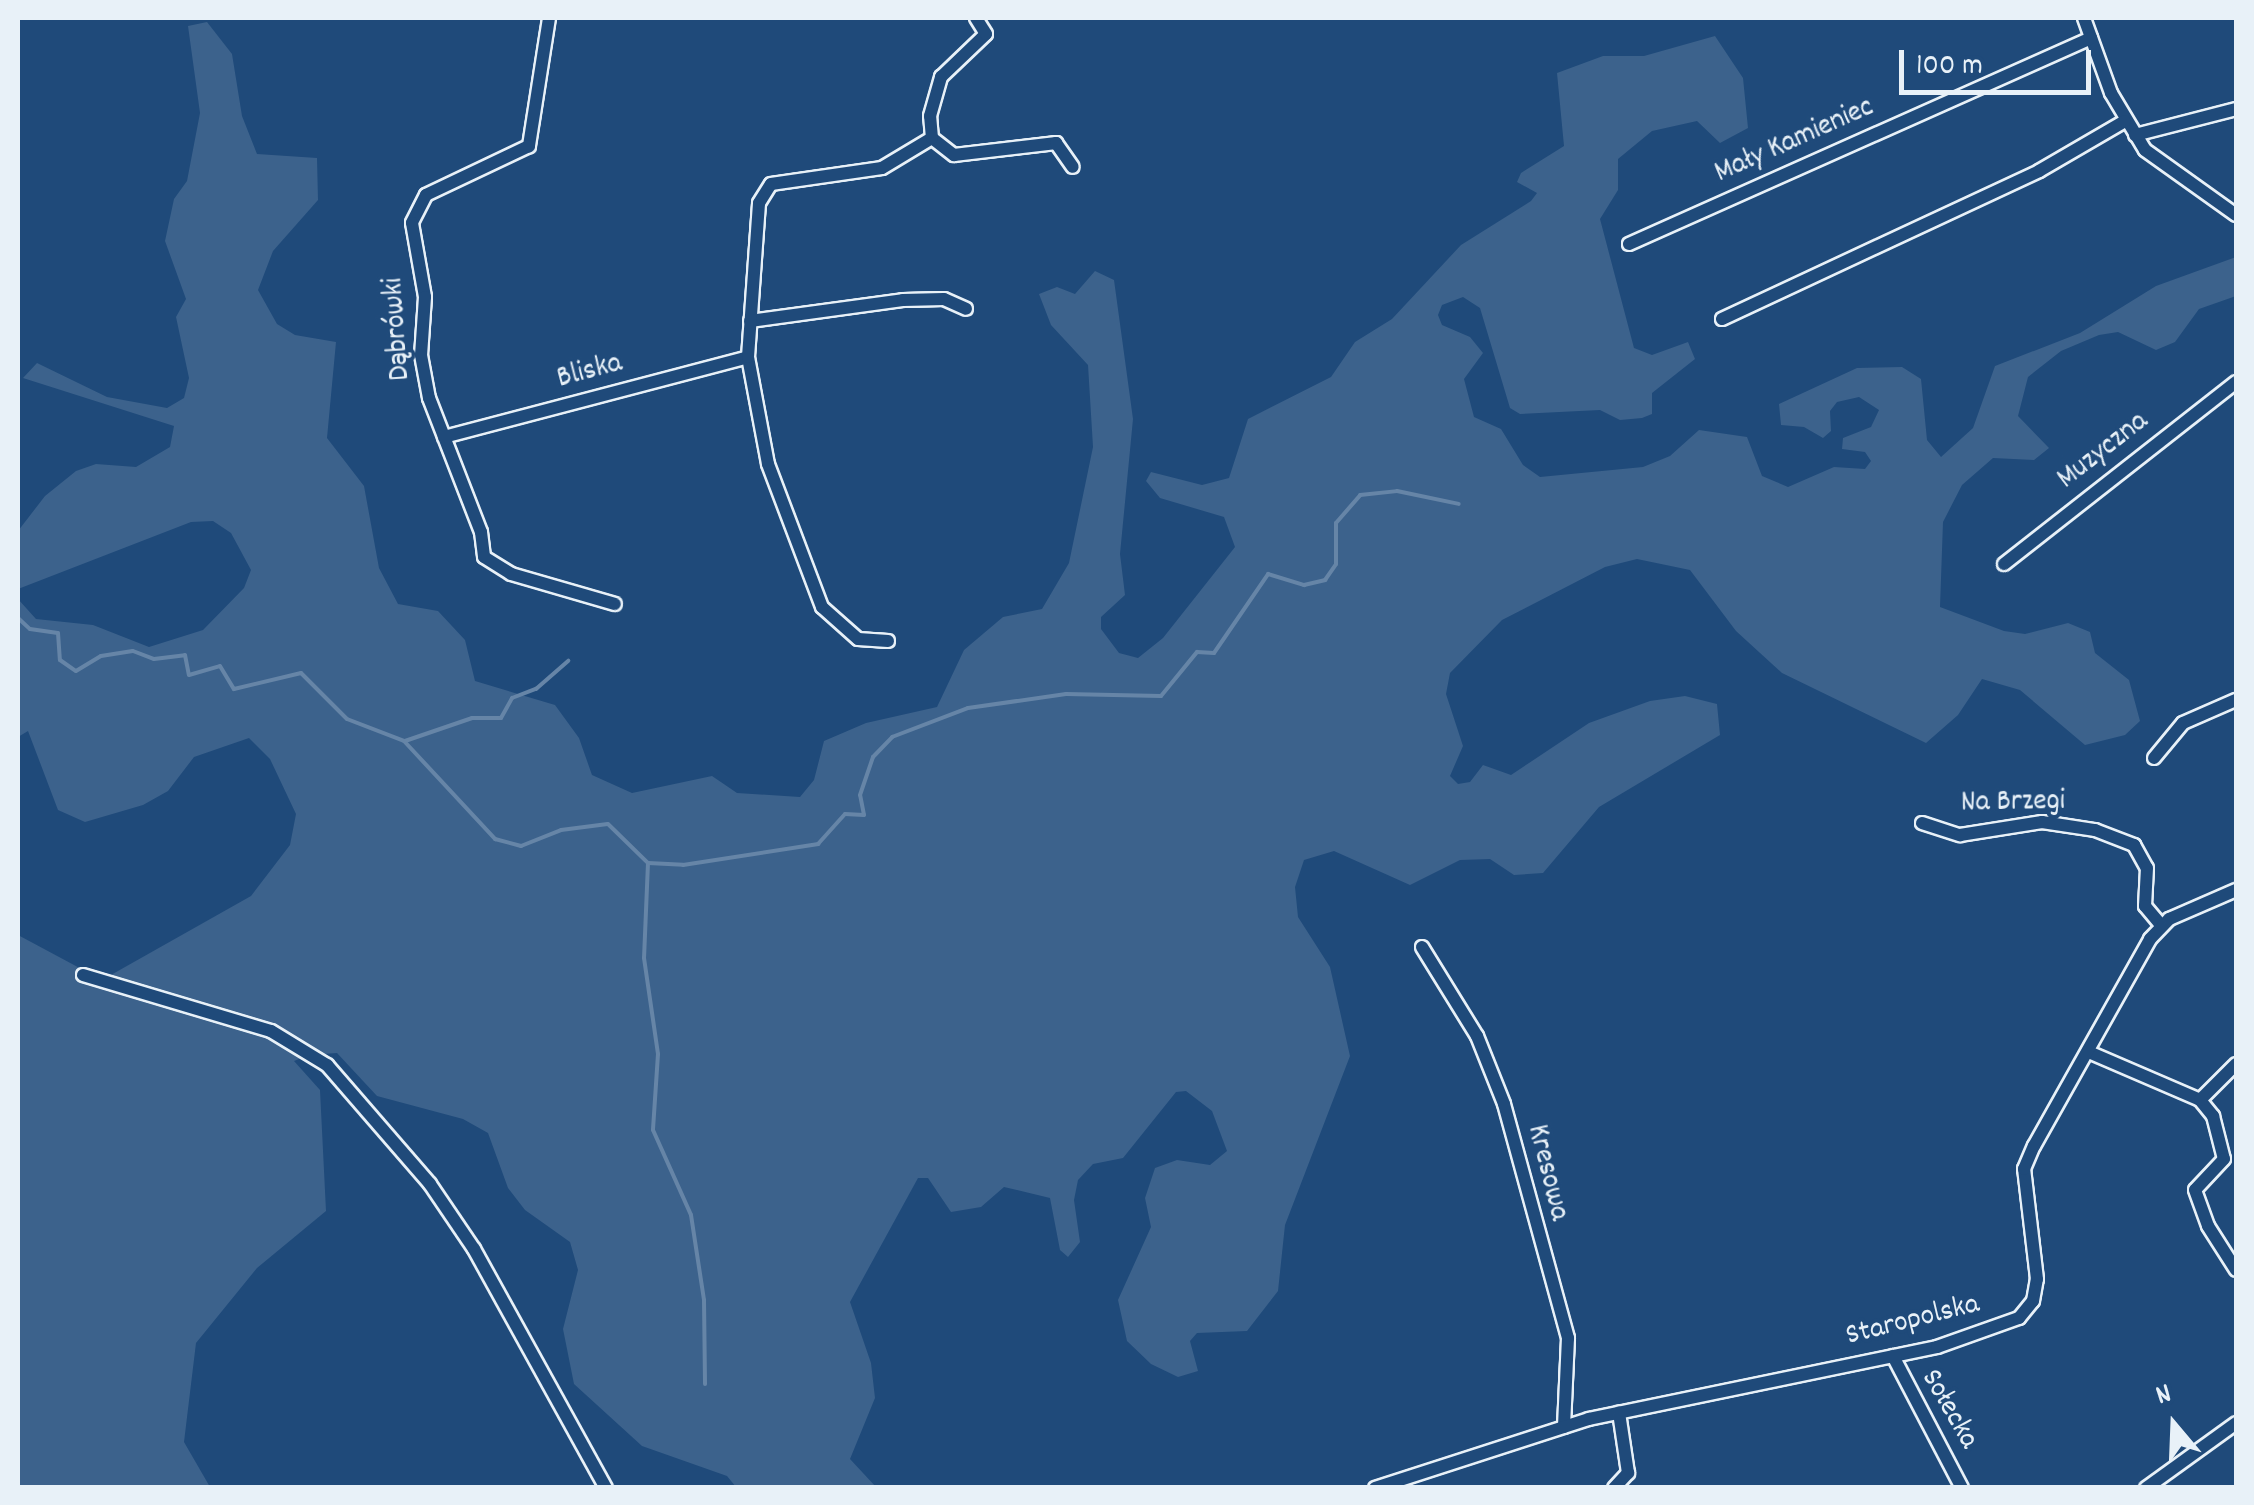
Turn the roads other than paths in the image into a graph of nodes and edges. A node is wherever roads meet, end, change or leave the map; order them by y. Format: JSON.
{"nodes":[{"id":1,"x":549,"y":18,"type":"edge"},
{"id":2,"x":976,"y":18,"type":"edge"},
{"id":3,"x":2084,"y":18,"type":"edge"},
{"id":4,"x":2091,"y":38,"type":"junction"},
{"id":5,"x":2236,"y":109,"type":"edge"},
{"id":6,"x":2125,"y":121,"type":"junction"},
{"id":7,"x":2134,"y":135,"type":"junction"},
{"id":8,"x":932,"y":138,"type":"junction"},
{"id":9,"x":1073,"y":167,"type":"dead end"},
{"id":10,"x":2236,"y":215,"type":"edge"},
{"id":11,"x":1629,"y":244,"type":"dead end"},
{"id":12,"x":966,"y":309,"type":"dead end"},
{"id":13,"x":1722,"y":319,"type":"dead end"},
{"id":14,"x":750,"y":321,"type":"junction"},
{"id":15,"x":748,"y":356,"type":"junction"},
{"id":16,"x":2236,"y":382,"type":"edge"},
{"id":17,"x":444,"y":437,"type":"junction"},
{"id":18,"x":2004,"y":564,"type":"dead end"},
{"id":19,"x":615,"y":604,"type":"dead end"},
{"id":20,"x":888,"y":641,"type":"dead end"},
{"id":21,"x":2236,"y":700,"type":"edge"},
{"id":22,"x":2154,"y":758,"type":"dead end"},
{"id":23,"x":1922,"y":824,"type":"dead end"},
{"id":24,"x":2236,"y":890,"type":"edge"},
{"id":25,"x":2162,"y":926,"type":"junction"},
{"id":26,"x":1422,"y":947,"type":"dead end"},
{"id":27,"x":82,"y":975,"type":"dead end"},
{"id":28,"x":2091,"y":1053,"type":"junction"},
{"id":29,"x":2236,"y":1064,"type":"edge"},
{"id":30,"x":2200,"y":1100,"type":"junction"},
{"id":31,"x":2236,"y":1270,"type":"edge"},
{"id":32,"x":1893,"y":1356,"type":"junction"},
{"id":33,"x":1619,"y":1413,"type":"junction"},
{"id":34,"x":2236,"y":1423,"type":"edge"},
{"id":35,"x":1564,"y":1427,"type":"junction"},
{"id":36,"x":606,"y":1488,"type":"edge"},
{"id":37,"x":1375,"y":1488,"type":"edge"},
{"id":38,"x":1614,"y":1488,"type":"edge"},
{"id":39,"x":1962,"y":1488,"type":"edge"},
{"id":40,"x":2146,"y":1488,"type":"edge"}],
"edges":[{"from":1,"to":17,"type":"street","name":"Dąbrówki"},
{"from":2,"to":8,"type":"street"},
{"from":3,"to":4,"type":"street"},
{"from":4,"to":6,"type":"street"},
{"from":4,"to":11,"type":"street","name":"Mały Kamieniec"},
{"from":5,"to":7,"type":"street"},
{"from":6,"to":7,"type":"street"},
{"from":6,"to":13,"type":"street"},
{"from":7,"to":10,"type":"street"},
{"from":8,"to":9,"type":"street"},
{"from":8,"to":14,"type":"street"},
{"from":12,"to":14,"type":"street"},
{"from":14,"to":15,"type":"street"},
{"from":15,"to":17,"type":"street","name":"Bliska"},
{"from":15,"to":20,"type":"street"},
{"from":16,"to":18,"type":"street","name":"Muzyczna"},
{"from":17,"to":19,"type":"street","name":"Dąbrówki"},
{"from":21,"to":22,"type":"street"},
{"from":23,"to":25,"type":"street","name":"Na Brzegi"},
{"from":24,"to":25,"type":"street","name":"Staropolska"},
{"from":25,"to":28,"type":"street","name":"Staropolska"},
{"from":26,"to":35,"type":"street","name":"Kresowa"},
{"from":27,"to":36,"type":"street"},
{"from":28,"to":30,"type":"street"},
{"from":28,"to":32,"type":"street","name":"Staropolska"},
{"from":29,"to":30,"type":"street"},
{"from":30,"to":31,"type":"street"},
{"from":32,"to":33,"type":"street","name":"Staropolska"},
{"from":32,"to":39,"type":"street","name":"Sołecka"},
{"from":33,"to":35,"type":"street","name":"Staropolska"},
{"from":33,"to":38,"type":"street"},
{"from":34,"to":40,"type":"street"},
{"from":35,"to":37,"type":"street","name":"Staropolska"}]}
